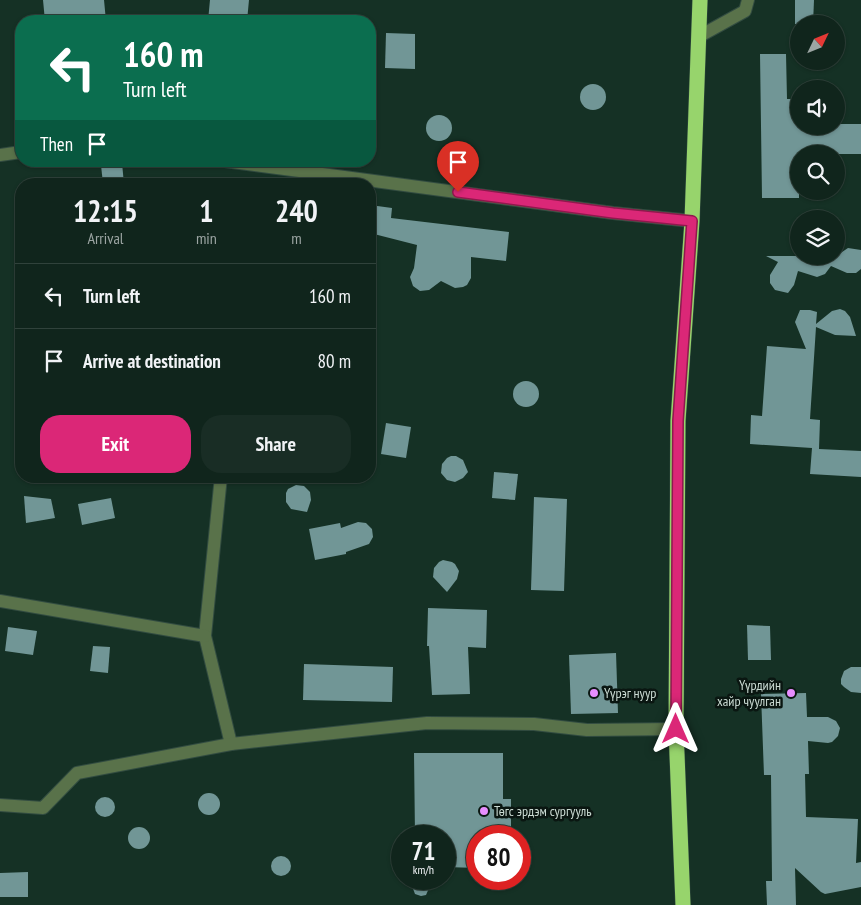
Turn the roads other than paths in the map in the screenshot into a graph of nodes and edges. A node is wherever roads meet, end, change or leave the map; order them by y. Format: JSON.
{"nodes":[{"id":1,"x":700,"y":0,"type":"edge"},
{"id":2,"x":748,"y":0,"type":"edge"},
{"id":3,"x":698,"y":37,"type":"junction"},
{"id":4,"x":15,"y":153,"type":"edge"},
{"id":5,"x":0,"y":155,"type":"edge"},
{"id":6,"x":269,"y":167,"type":"edge"},
{"id":7,"x":351,"y":178,"type":"edge"},
{"id":8,"x":376,"y":181,"type":"edge"},
{"id":9,"x":692,"y":221,"type":"junction"},
{"id":10,"x":220,"y":483,"type":"edge"},
{"id":11,"x":0,"y":601,"type":"edge"},
{"id":12,"x":205,"y":636,"type":"junction"},
{"id":13,"x":676,"y":729,"type":"junction"},
{"id":14,"x":231,"y":744,"type":"junction"},
{"id":15,"x":0,"y":805,"type":"edge"},
{"id":16,"x":683,"y":905,"type":"edge"}],
"edges":[{"from":1,"to":3,"type":"highway"},
{"from":2,"to":3,"type":"street"},
{"from":3,"to":9,"type":"highway"},
{"from":4,"to":5,"type":"street"},
{"from":6,"to":7,"type":"street"},
{"from":8,"to":9,"type":"street"},
{"from":9,"to":13,"type":"highway"},
{"from":10,"to":12,"type":"street"},
{"from":11,"to":12,"type":"street"},
{"from":12,"to":14,"type":"street"},
{"from":13,"to":14,"type":"street"},
{"from":13,"to":16,"type":"highway"},
{"from":14,"to":15,"type":"street"}]}
